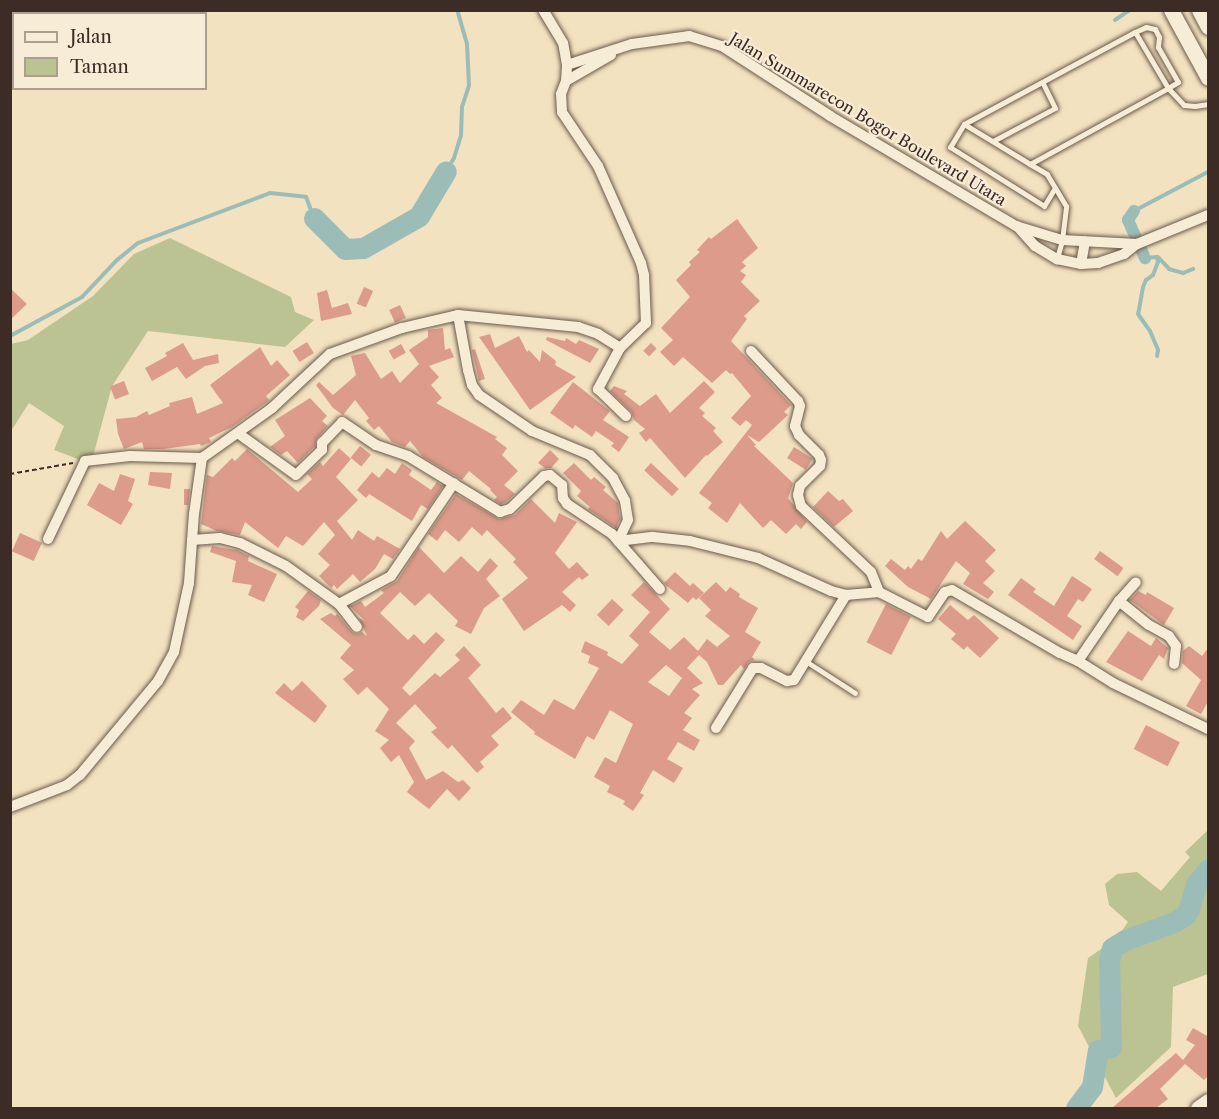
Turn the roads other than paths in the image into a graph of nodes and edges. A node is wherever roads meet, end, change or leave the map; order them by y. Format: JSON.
{"nodes":[{"id":1,"x":543,"y":10,"type":"edge"},
{"id":2,"x":1171,"y":10,"type":"edge"},
{"id":3,"x":1199,"y":10,"type":"edge"},
{"id":4,"x":1209,"y":27,"type":"edge"},
{"id":5,"x":1135,"y":32,"type":"junction"},
{"id":6,"x":633,"y":44,"type":"junction"},
{"id":7,"x":567,"y":65,"type":"junction"},
{"id":8,"x":1209,"y":78,"type":"edge"},
{"id":9,"x":566,"y":81,"type":"junction"},
{"id":10,"x":1043,"y":83,"type":"junction"},
{"id":11,"x":1168,"y":88,"type":"junction"},
{"id":12,"x":1209,"y":104,"type":"edge"},
{"id":13,"x":964,"y":124,"type":"junction"},
{"id":14,"x":993,"y":141,"type":"junction"},
{"id":15,"x":1030,"y":164,"type":"junction"},
{"id":16,"x":1055,"y":188,"type":"junction"},
{"id":17,"x":1209,"y":215,"type":"edge"},
{"id":18,"x":1016,"y":226,"type":"junction"},
{"id":19,"x":1062,"y":240,"type":"junction"},
{"id":20,"x":1085,"y":241,"type":"junction"},
{"id":21,"x":1137,"y":243,"type":"junction"},
{"id":22,"x":1057,"y":259,"type":"junction"},
{"id":23,"x":1081,"y":264,"type":"junction"},
{"id":24,"x":458,"y":315,"type":"junction"},
{"id":25,"x":620,"y":348,"type":"junction"},
{"id":26,"x":751,"y":351,"type":"dead end"},
{"id":27,"x":626,"y":416,"type":"dead end"},
{"id":28,"x":239,"y":434,"type":"junction"},
{"id":29,"x":202,"y":458,"type":"junction"},
{"id":30,"x":454,"y":483,"type":"junction"},
{"id":31,"x":48,"y":539,"type":"dead end"},
{"id":32,"x":192,"y":540,"type":"junction"},
{"id":33,"x":618,"y":541,"type":"junction"},
{"id":34,"x":1136,"y":582,"type":"dead end"},
{"id":35,"x":660,"y":589,"type":"dead end"},
{"id":36,"x":879,"y":592,"type":"junction"},
{"id":37,"x":846,"y":595,"type":"junction"},
{"id":38,"x":1119,"y":601,"type":"junction"},
{"id":39,"x":339,"y":604,"type":"junction"},
{"id":40,"x":357,"y":627,"type":"dead end"},
{"id":41,"x":1078,"y":661,"type":"junction"},
{"id":42,"x":807,"y":662,"type":"junction"},
{"id":43,"x":1174,"y":664,"type":"dead end"},
{"id":44,"x":855,"y":693,"type":"dead end"},
{"id":45,"x":716,"y":728,"type":"dead end"},
{"id":46,"x":1209,"y":729,"type":"edge"},
{"id":47,"x":10,"y":807,"type":"edge"},
{"id":48,"x":1209,"y":1101,"type":"edge"},
{"id":49,"x":1198,"y":1108,"type":"edge"}],
"edges":[{"from":1,"to":7,"type":"street"},
{"from":2,"to":8,"type":"street"},
{"from":3,"to":4,"type":"street"},
{"from":5,"to":10,"type":"lane"},
{"from":5,"to":11,"type":"lane"},
{"from":5,"to":11,"type":"lane"},
{"from":6,"to":7,"type":"street","name":"Jalan Summarecon Bogor Boulevard Utara"},
{"from":6,"to":9,"type":"street","name":"Jalan Summarecon Bogor Boulevard Utara"},
{"from":6,"to":18,"type":"street","name":"Jalan Summarecon Bogor Boulevard Utara"},
{"from":7,"to":9,"type":"street"},
{"from":9,"to":25,"type":"street"},
{"from":10,"to":13,"type":"lane"},
{"from":10,"to":14,"type":"lane"},
{"from":11,"to":12,"type":"lane"},
{"from":11,"to":15,"type":"lane"},
{"from":13,"to":14,"type":"lane"},
{"from":13,"to":16,"type":"lane"},
{"from":14,"to":15,"type":"lane"},
{"from":15,"to":16,"type":"lane"},
{"from":16,"to":19,"type":"lane"},
{"from":17,"to":21,"type":"street","name":"Jalan Summarecon Bogor Boulevard Utara"},
{"from":18,"to":19,"type":"street","name":"Jalan Summarecon Bogor Boulevard Utara"},
{"from":18,"to":22,"type":"street","name":"Jalan Summarecon Bogor Boulevard Utara"},
{"from":19,"to":20,"type":"street","name":"Jalan Summarecon Bogor Boulevard Utara"},
{"from":19,"to":22,"type":"lane"},
{"from":20,"to":21,"type":"street","name":"Jalan Summarecon Bogor Boulevard Utara"},
{"from":20,"to":23,"type":"street"},
{"from":21,"to":23,"type":"street","name":"Jalan Summarecon Bogor Boulevard Utara"},
{"from":22,"to":23,"type":"street","name":"Jalan Summarecon Bogor Boulevard Utara"},
{"from":24,"to":25,"type":"street"},
{"from":24,"to":28,"type":"street"},
{"from":24,"to":33,"type":"street"},
{"from":25,"to":27,"type":"street"},
{"from":26,"to":36,"type":"street"},
{"from":28,"to":29,"type":"street"},
{"from":28,"to":30,"type":"street"},
{"from":29,"to":31,"type":"street"},
{"from":29,"to":32,"type":"street"},
{"from":30,"to":33,"type":"street"},
{"from":30,"to":39,"type":"street"},
{"from":32,"to":39,"type":"street"},
{"from":32,"to":47,"type":"street"},
{"from":33,"to":35,"type":"street"},
{"from":33,"to":37,"type":"street"},
{"from":34,"to":38,"type":"street"},
{"from":36,"to":37,"type":"street"},
{"from":36,"to":41,"type":"street"},
{"from":37,"to":42,"type":"street"},
{"from":38,"to":41,"type":"street"},
{"from":38,"to":43,"type":"street"},
{"from":39,"to":40,"type":"street"},
{"from":41,"to":46,"type":"street"},
{"from":42,"to":44,"type":"lane"},
{"from":42,"to":45,"type":"street"},
{"from":48,"to":49,"type":"street"}]}
